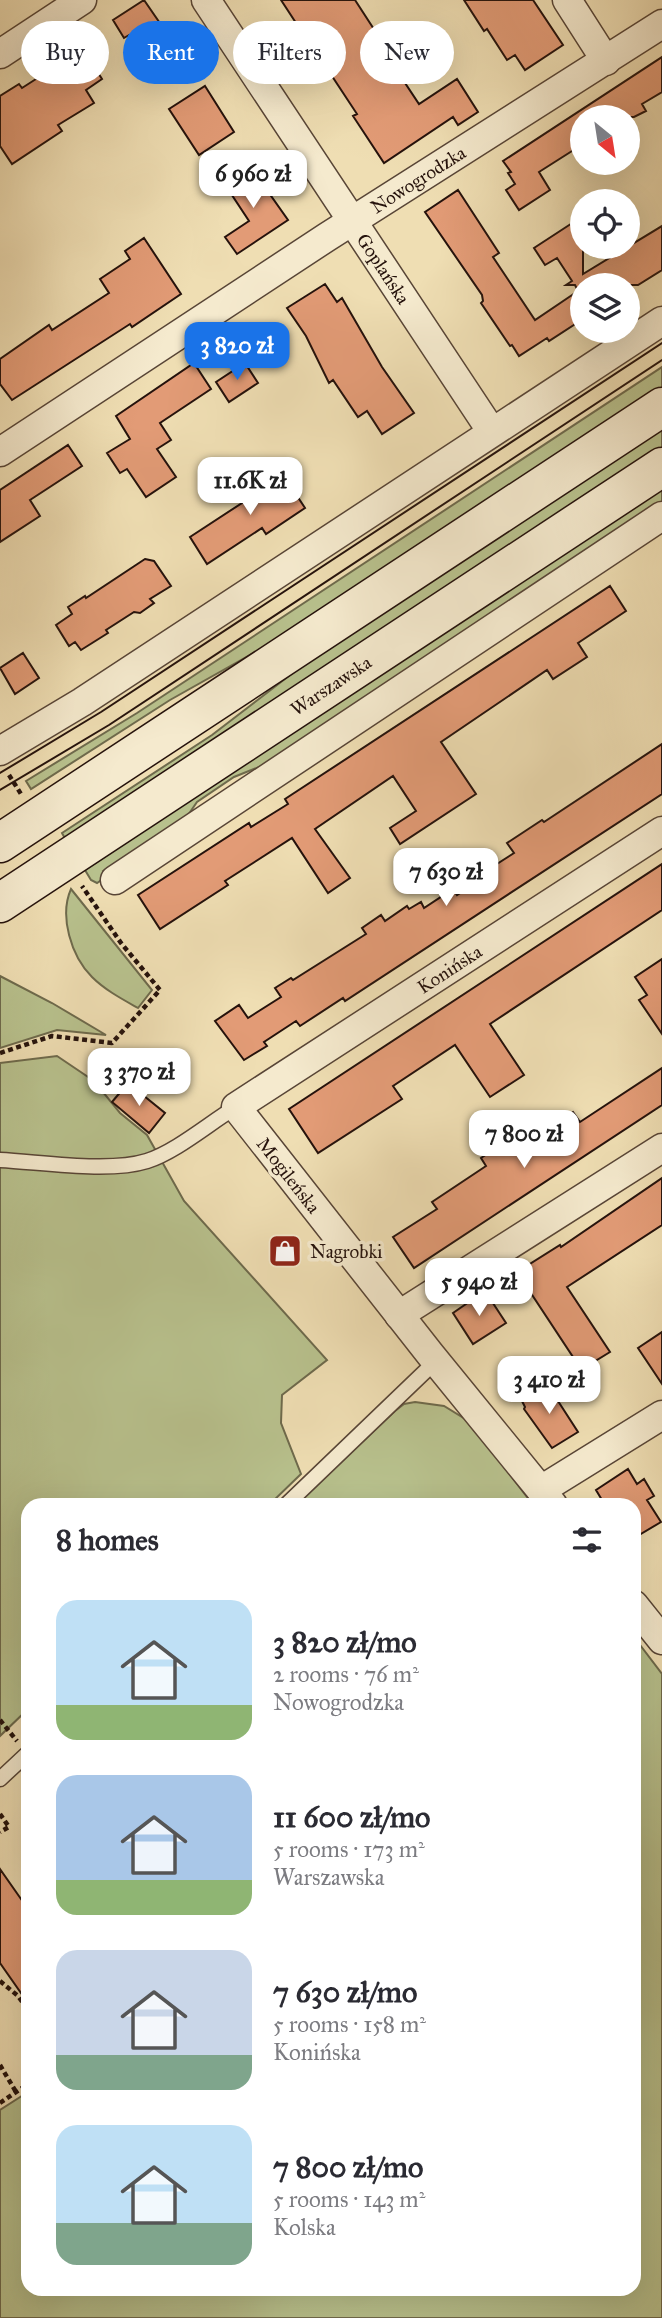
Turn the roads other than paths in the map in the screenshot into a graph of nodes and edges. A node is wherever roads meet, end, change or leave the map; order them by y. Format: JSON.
{"nodes":[{"id":1,"x":82,"y":0,"type":"edge"},
{"id":2,"x":206,"y":0,"type":"edge"},
{"id":3,"x":567,"y":0,"type":"edge"},
{"id":4,"x":662,"y":24,"type":"edge"},
{"id":5,"x":0,"y":54,"type":"edge"},
{"id":6,"x":606,"y":61,"type":"junction"},
{"id":7,"x":354,"y":221,"type":"junction"},
{"id":8,"x":662,"y":321,"type":"edge"},
{"id":9,"x":662,"y":407,"type":"edge"},
{"id":10,"x":492,"y":432,"type":"junction"},
{"id":11,"x":0,"y":452,"type":"edge"},
{"id":12,"x":662,"y":467,"type":"edge"},
{"id":13,"x":662,"y":516,"type":"edge"},
{"id":14,"x":3,"y":761,"type":"edge"},
{"id":15,"x":37,"y":818,"type":"junction"},
{"id":16,"x":0,"y":819,"type":"edge"},
{"id":17,"x":662,"y":831,"type":"edge"},
{"id":18,"x":0,"y":843,"type":"edge"},
{"id":19,"x":115,"y":880,"type":"dead end"},
{"id":20,"x":0,"y":903,"type":"edge"},
{"id":21,"x":236,"y":1107,"type":"junction"},
{"id":22,"x":662,"y":1148,"type":"edge"},
{"id":23,"x":0,"y":1160,"type":"edge"},
{"id":24,"x":400,"y":1315,"type":"junction"},
{"id":25,"x":436,"y":1361,"type":"junction"},
{"id":26,"x":662,"y":1415,"type":"edge"},
{"id":27,"x":547,"y":1497,"type":"edge"},
{"id":28,"x":293,"y":1498,"type":"edge"},
{"id":29,"x":641,"y":1614,"type":"edge"},
{"id":30,"x":662,"y":1640,"type":"edge"},
{"id":31,"x":21,"y":1753,"type":"edge"},
{"id":32,"x":0,"y":1779,"type":"edge"}],
"edges":[{"from":1,"to":5,"type":"street"},
{"from":2,"to":7,"type":"street","name":"Goplańska"},
{"from":3,"to":6,"type":"street"},
{"from":4,"to":6,"type":"street","name":"Nowogrodzka"},
{"from":6,"to":7,"type":"street","name":"Nowogrodzka"},
{"from":7,"to":10,"type":"street","name":"Goplańska"},
{"from":7,"to":11,"type":"street","name":"Nowogrodzka"},
{"from":8,"to":10,"type":"street"},
{"from":9,"to":15,"type":"main road"},
{"from":10,"to":14,"type":"street"},
{"from":12,"to":20,"type":"main road","name":"Warszawska"},
{"from":13,"to":19,"type":"street"},
{"from":15,"to":16,"type":"street"},
{"from":15,"to":18,"type":"main road"},
{"from":17,"to":21,"type":"street","name":"Konińska"},
{"from":21,"to":23,"type":"lane"},
{"from":21,"to":24,"type":"street","name":"Mogileńska"},
{"from":22,"to":24,"type":"street"},
{"from":24,"to":25,"type":"street","name":"Mogileńska"},
{"from":25,"to":27,"type":"street","name":"Mogileńska"},
{"from":25,"to":28,"type":"lane"},
{"from":26,"to":27,"type":"street"},
{"from":29,"to":30,"type":"street"},
{"from":31,"to":32,"type":"lane"}]}
